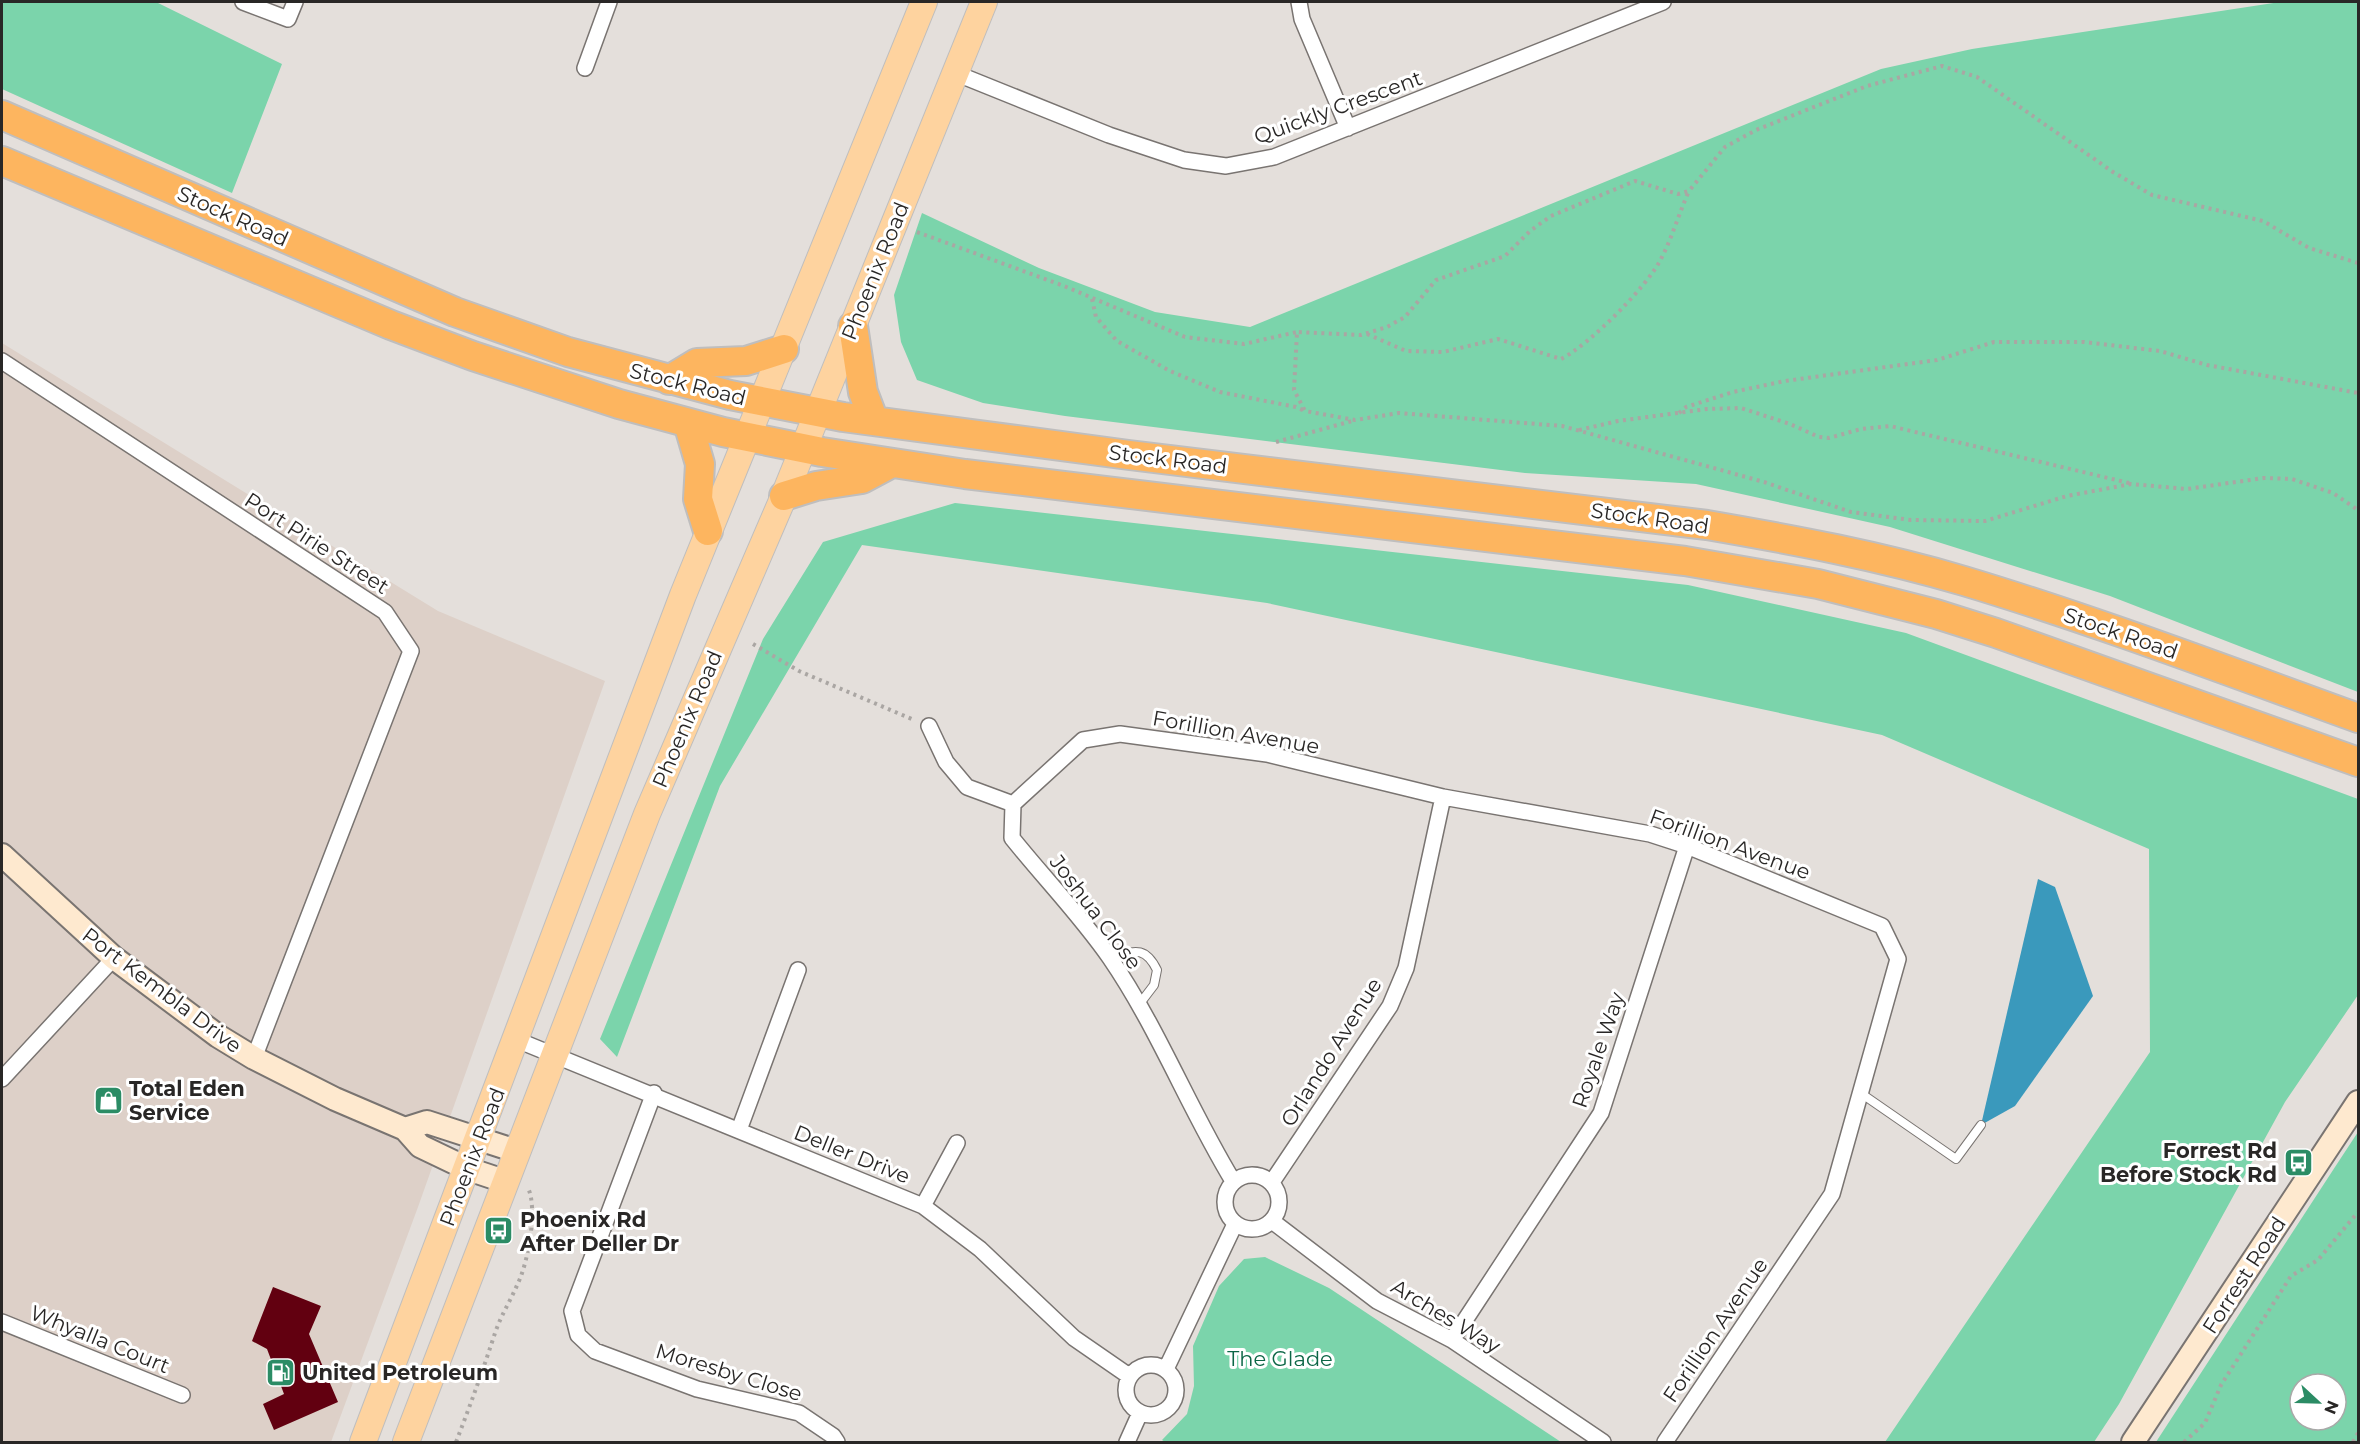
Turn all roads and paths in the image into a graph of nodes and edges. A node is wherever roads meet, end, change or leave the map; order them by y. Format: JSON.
{"nodes":[{"id":1,"x":243,"y":2,"type":"edge"},
{"id":2,"x":295,"y":2,"type":"edge"},
{"id":3,"x":609,"y":2,"type":"edge"},
{"id":4,"x":924,"y":2,"type":"edge"},
{"id":5,"x":984,"y":2,"type":"edge"},
{"id":6,"x":1299,"y":2,"type":"edge"},
{"id":7,"x":1663,"y":2,"type":"edge"},
{"id":8,"x":585,"y":68,"type":"dead end"},
{"id":9,"x":955,"y":73,"type":"junction"},
{"id":10,"x":2,"y":115,"type":"edge"},
{"id":11,"x":1348,"y":129,"type":"junction"},
{"id":12,"x":2,"y":160,"type":"edge"},
{"id":13,"x":1689,"y":191,"type":"junction"},
{"id":14,"x":916,"y":232,"type":"dead end"},
{"id":15,"x":2358,"y":263,"type":"edge"},
{"id":16,"x":1092,"y":298,"type":"junction"},
{"id":17,"x":853,"y":326,"type":"junction"},
{"id":18,"x":1297,"y":332,"type":"junction"},
{"id":19,"x":1366,"y":334,"type":"junction"},
{"id":20,"x":784,"y":349,"type":"junction"},
{"id":21,"x":2,"y":361,"type":"edge"},
{"id":22,"x":669,"y":380,"type":"junction"},
{"id":23,"x":2358,"y":393,"type":"edge"},
{"id":24,"x":762,"y":402,"type":"junction"},
{"id":25,"x":1305,"y":411,"type":"junction"},
{"id":26,"x":817,"y":412,"type":"junction"},
{"id":27,"x":1679,"y":413,"type":"junction"},
{"id":28,"x":1355,"y":420,"type":"junction"},
{"id":29,"x":874,"y":421,"type":"junction"},
{"id":30,"x":688,"y":423,"type":"junction"},
{"id":31,"x":1578,"y":430,"type":"junction"},
{"id":32,"x":746,"y":437,"type":"junction"},
{"id":33,"x":1276,"y":442,"type":"dead end"},
{"id":34,"x":802,"y":448,"type":"junction"},
{"id":35,"x":892,"y":463,"type":"junction"},
{"id":36,"x":2131,"y":484,"type":"junction"},
{"id":37,"x":784,"y":496,"type":"junction"},
{"id":38,"x":2358,"y":510,"type":"edge"},
{"id":39,"x":708,"y":531,"type":"junction"},
{"id":40,"x":753,"y":644,"type":"dead end"},
{"id":41,"x":2358,"y":718,"type":"edge"},
{"id":42,"x":929,"y":726,"type":"joint"},
{"id":43,"x":2358,"y":762,"type":"edge"},
{"id":44,"x":1443,"y":797,"type":"junction"},
{"id":45,"x":1013,"y":804,"type":"junction"},
{"id":46,"x":1687,"y":846,"type":"junction"},
{"id":47,"x":2,"y":855,"type":"edge"},
{"id":48,"x":114,"y":958,"type":"junction"},
{"id":49,"x":1109,"y":958,"type":"junction"},
{"id":50,"x":798,"y":970,"type":"dead end"},
{"id":51,"x":1138,"y":1006,"type":"junction"},
{"id":52,"x":517,"y":1040,"type":"junction"},
{"id":53,"x":555,"y":1053,"type":"junction"},
{"id":54,"x":254,"y":1058,"type":"junction"},
{"id":55,"x":2,"y":1079,"type":"edge"},
{"id":56,"x":654,"y":1093,"type":"junction"},
{"id":57,"x":1862,"y":1094,"type":"junction"},
{"id":58,"x":2357,"y":1103,"type":"edge"},
{"id":59,"x":1981,"y":1125,"type":"dead end"},
{"id":60,"x":405,"y":1129,"type":"junction"},
{"id":61,"x":739,"y":1130,"type":"junction"},
{"id":62,"x":479,"y":1139,"type":"junction"},
{"id":63,"x":957,"y":1143,"type":"dead end"},
{"id":64,"x":516,"y":1151,"type":"junction"},
{"id":65,"x":468,"y":1168,"type":"junction"},
{"id":66,"x":1233,"y":1181,"type":"junction"},
{"id":67,"x":1272,"y":1182,"type":"junction"},
{"id":68,"x":515,"y":1183,"type":"junction"},
{"id":69,"x":923,"y":1206,"type":"junction"},
{"id":70,"x":2358,"y":1212,"type":"edge"},
{"id":71,"x":1272,"y":1221,"type":"junction"},
{"id":72,"x":1235,"y":1224,"type":"junction"},
{"id":73,"x":2,"y":1322,"type":"edge"},
{"id":74,"x":1452,"y":1340,"type":"junction"},
{"id":75,"x":1166,"y":1369,"type":"junction"},
{"id":76,"x":1129,"y":1376,"type":"junction"},
{"id":77,"x":182,"y":1395,"type":"dead end"},
{"id":78,"x":1140,"y":1413,"type":"junction"},
{"id":79,"x":2358,"y":1433,"type":"edge"},
{"id":80,"x":363,"y":1443,"type":"edge"},
{"id":81,"x":406,"y":1443,"type":"edge"},
{"id":82,"x":456,"y":1443,"type":"edge"},
{"id":83,"x":837,"y":1443,"type":"edge"},
{"id":84,"x":1127,"y":1443,"type":"edge"},
{"id":85,"x":1603,"y":1443,"type":"edge"},
{"id":86,"x":1665,"y":1443,"type":"edge"},
{"id":87,"x":2133,"y":1443,"type":"edge"},
{"id":88,"x":2184,"y":1443,"type":"edge"},
{"id":89,"x":2353,"y":1443,"type":"edge"}],
"edges":[{"from":1,"to":2,"type":"street"},
{"from":3,"to":8,"type":"street"},
{"from":4,"to":20,"type":"main road","name":"Phoenix Road"},
{"from":5,"to":9,"type":"main road","name":"Phoenix Road"},
{"from":6,"to":11,"type":"street"},
{"from":7,"to":11,"type":"street","name":"Quickly Crescent"},
{"from":9,"to":11,"type":"street","name":"Quickly Crescent"},
{"from":9,"to":17,"type":"main road","name":"Phoenix Road"},
{"from":10,"to":22,"type":"highway","name":"Stock Road"},
{"from":12,"to":30,"type":"highway","name":"Stock Road"},
{"from":13,"to":15,"type":"path"},
{"from":13,"to":19,"type":"path"},
{"from":13,"to":19,"type":"path"},
{"from":14,"to":16,"type":"path"},
{"from":16,"to":18,"type":"path"},
{"from":16,"to":25,"type":"path"},
{"from":17,"to":26,"type":"main road","name":"Phoenix Road"},
{"from":17,"to":29,"type":"highway"},
{"from":18,"to":19,"type":"path"},
{"from":18,"to":25,"type":"path"},
{"from":20,"to":22,"type":"highway"},
{"from":20,"to":24,"type":"main road","name":"Phoenix Road"},
{"from":21,"to":54,"type":"street","name":"Port Pirie Street"},
{"from":22,"to":24,"type":"highway","name":"Stock Road"},
{"from":23,"to":27,"type":"path"},
{"from":24,"to":26,"type":"highway","name":"Stock Road"},
{"from":24,"to":32,"type":"main road","name":"Phoenix Road"},
{"from":25,"to":28,"type":"path"},
{"from":26,"to":29,"type":"highway","name":"Stock Road"},
{"from":26,"to":34,"type":"main road","name":"Phoenix Road"},
{"from":27,"to":31,"type":"path"},
{"from":27,"to":36,"type":"path"},
{"from":28,"to":31,"type":"path"},
{"from":28,"to":33,"type":"path"},
{"from":29,"to":41,"type":"highway","name":"Stock Road"},
{"from":30,"to":32,"type":"highway","name":"Stock Road"},
{"from":30,"to":39,"type":"highway"},
{"from":31,"to":36,"type":"path"},
{"from":32,"to":34,"type":"highway","name":"Stock Road"},
{"from":32,"to":39,"type":"main road","name":"Phoenix Road"},
{"from":34,"to":35,"type":"highway","name":"Stock Road"},
{"from":34,"to":37,"type":"main road","name":"Phoenix Road"},
{"from":35,"to":37,"type":"highway"},
{"from":35,"to":43,"type":"highway","name":"Stock Road"},
{"from":36,"to":38,"type":"path"},
{"from":37,"to":53,"type":"main road","name":"Phoenix Road"},
{"from":39,"to":52,"type":"main road","name":"Phoenix Road"},
{"from":40,"to":42,"type":"path"},
{"from":42,"to":45,"type":"street"},
{"from":44,"to":45,"type":"street","name":"Forillion Avenue"},
{"from":44,"to":46,"type":"street","name":"Forillion Avenue"},
{"from":44,"to":67,"type":"street","name":"Orlando Avenue"},
{"from":45,"to":49,"type":"street","name":"Joshua Close"},
{"from":46,"to":57,"type":"street","name":"Forillion Avenue"},
{"from":46,"to":74,"type":"street","name":"Royale Way"},
{"from":47,"to":48,"type":"street","name":"Port Kembla Drive"},
{"from":48,"to":54,"type":"street","name":"Port Kembla Drive"},
{"from":48,"to":55,"type":"street"},
{"from":49,"to":51,"type":"street","name":"Joshua Close"},
{"from":49,"to":51,"type":"lane"},
{"from":50,"to":61,"type":"street"},
{"from":51,"to":66,"type":"street","name":"Joshua Close"},
{"from":52,"to":53,"type":"street","name":"Deller Drive"},
{"from":52,"to":62,"type":"main road","name":"Phoenix Road"},
{"from":53,"to":56,"type":"street","name":"Deller Drive"},
{"from":53,"to":64,"type":"main road","name":"Phoenix Road"},
{"from":54,"to":60,"type":"street","name":"Port Kembla Drive"},
{"from":56,"to":61,"type":"street","name":"Deller Drive"},
{"from":56,"to":83,"type":"street","name":"Moresby Close"},
{"from":57,"to":59,"type":"lane"},
{"from":57,"to":86,"type":"street","name":"Forillion Avenue"},
{"from":58,"to":87,"type":"street","name":"Forrest Road"},
{"from":60,"to":62,"type":"street"},
{"from":60,"to":65,"type":"street","name":"Port Kembla Drive"},
{"from":61,"to":69,"type":"street","name":"Deller Drive"},
{"from":62,"to":64,"type":"street"},
{"from":62,"to":65,"type":"main road","name":"Phoenix Road"},
{"from":63,"to":69,"type":"street"},
{"from":64,"to":68,"type":"main road","name":"Phoenix Road"},
{"from":65,"to":68,"type":"street","name":"Port Kembla Drive"},
{"from":65,"to":80,"type":"main road","name":"Phoenix Road"},
{"from":66,"to":67,"type":"street"},
{"from":66,"to":72,"type":"street"},
{"from":67,"to":71,"type":"street"},
{"from":68,"to":81,"type":"main road","name":"Phoenix Road"},
{"from":68,"to":82,"type":"path"},
{"from":69,"to":76,"type":"street","name":"Deller Drive"},
{"from":70,"to":88,"type":"path"},
{"from":71,"to":72,"type":"street"},
{"from":71,"to":74,"type":"street","name":"Arches Way"},
{"from":72,"to":75,"type":"street"},
{"from":73,"to":77,"type":"street","name":"Whyalla Court"},
{"from":74,"to":85,"type":"street","name":"Arches Way"},
{"from":75,"to":76,"type":"street"},
{"from":75,"to":78,"type":"street"},
{"from":76,"to":78,"type":"street"},
{"from":78,"to":84,"type":"street"},
{"from":79,"to":89,"type":"path"}]}
